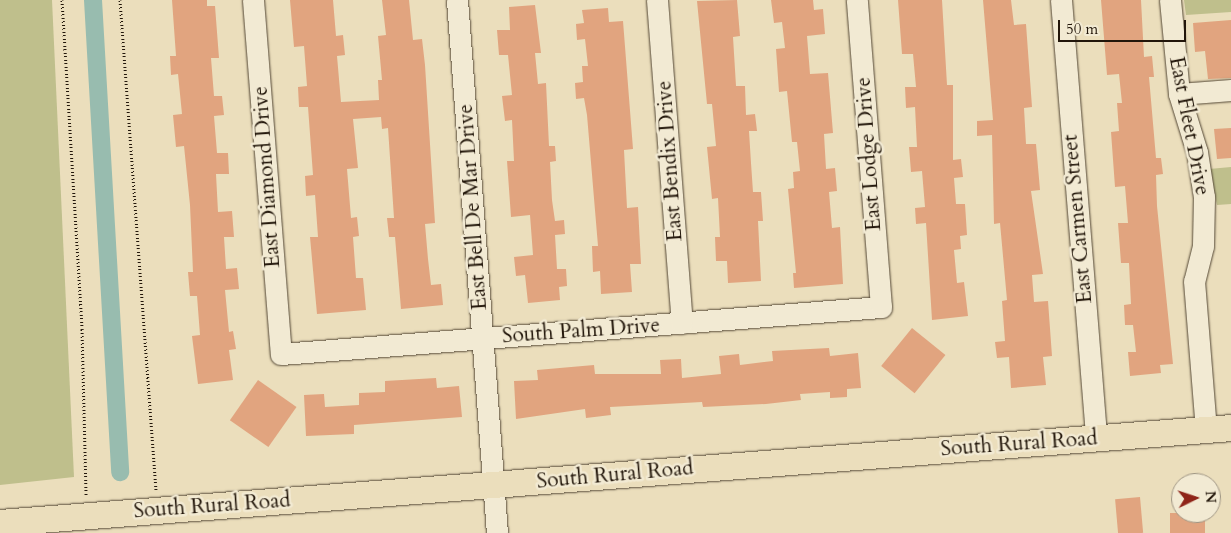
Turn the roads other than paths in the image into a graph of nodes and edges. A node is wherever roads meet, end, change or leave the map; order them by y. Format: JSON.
{"nodes":[{"id":1,"x":253,"y":0,"type":"edge"},
{"id":2,"x":457,"y":0,"type":"edge"},
{"id":3,"x":657,"y":0,"type":"edge"},
{"id":4,"x":858,"y":0,"type":"edge"},
{"id":5,"x":1061,"y":0,"type":"edge"},
{"id":6,"x":1170,"y":0,"type":"edge"},
{"id":7,"x":1231,"y":90,"type":"edge"},
{"id":8,"x":1179,"y":94,"type":"junction"},
{"id":9,"x":881,"y":307,"type":"joint"},
{"id":10,"x":682,"y":323,"type":"junction"},
{"id":11,"x":483,"y":338,"type":"junction"},
{"id":12,"x":281,"y":354,"type":"joint"},
{"id":13,"x":1219,"y":429,"type":"edge"},
{"id":14,"x":1096,"y":438,"type":"junction"},
{"id":15,"x":494,"y":485,"type":"junction"},
{"id":16,"x":16,"y":526,"type":"edge"},
{"id":17,"x":497,"y":533,"type":"edge"}],
"edges":[{"from":1,"to":12,"type":"street","name":"East Diamond Drive"},
{"from":2,"to":11,"type":"street","name":"East Bell De Mar Drive"},
{"from":3,"to":10,"type":"street","name":"East Bendix Drive"},
{"from":4,"to":9,"type":"street","name":"East Lodge Drive"},
{"from":5,"to":14,"type":"street","name":"East Carmen Street"},
{"from":6,"to":8,"type":"street","name":"East Fleet Drive"},
{"from":7,"to":8,"type":"street"},
{"from":8,"to":13,"type":"street","name":"East Fleet Drive"},
{"from":9,"to":10,"type":"street","name":"South Palm Drive"},
{"from":10,"to":11,"type":"street","name":"South Palm Drive"},
{"from":11,"to":12,"type":"street","name":"South Palm Drive"},
{"from":11,"to":15,"type":"street","name":"East Bell De Mar Drive"},
{"from":13,"to":14,"type":"main road","name":"South Rural Road"},
{"from":14,"to":15,"type":"main road","name":"South Rural Road"},
{"from":15,"to":16,"type":"main road","name":"South Rural Road"},
{"from":15,"to":17,"type":"street","name":"East Bell De Mar Drive"}]}
